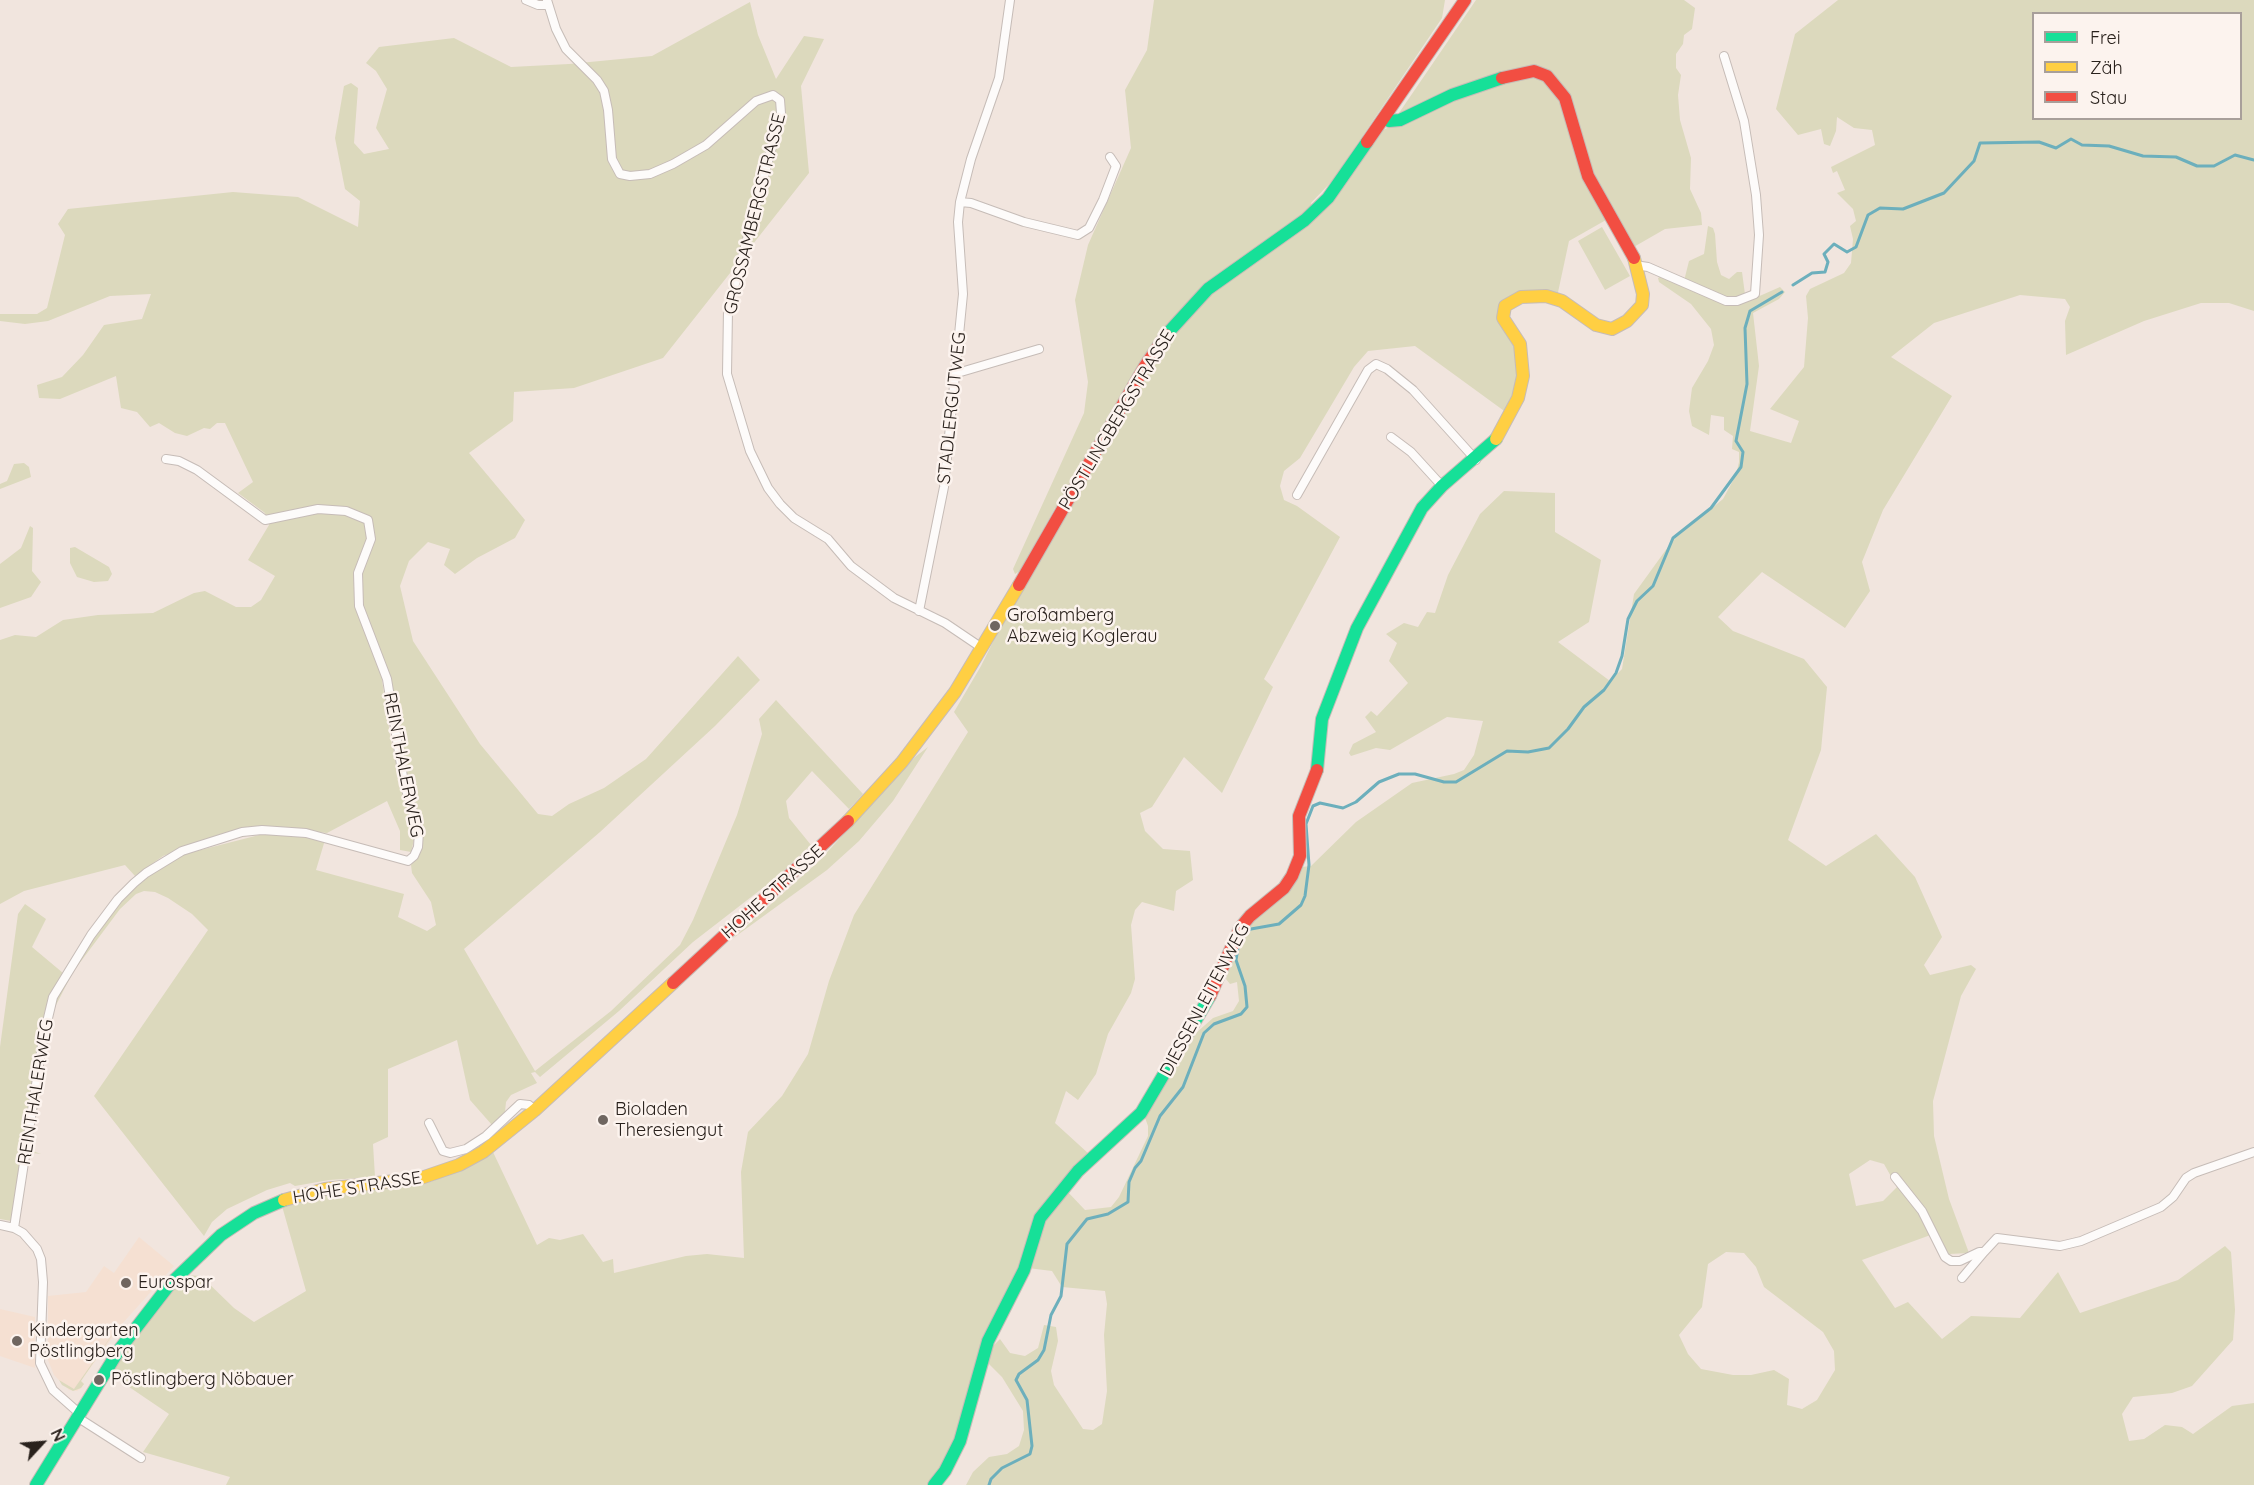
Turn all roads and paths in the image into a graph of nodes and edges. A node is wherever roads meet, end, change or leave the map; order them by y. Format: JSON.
{"nodes":[{"id":1,"x":526,"y":0,"type":"edge"},
{"id":2,"x":1010,"y":0,"type":"edge"},
{"id":3,"x":1465,"y":0,"type":"edge"},
{"id":4,"x":548,"y":3,"type":"edge"},
{"id":5,"x":1724,"y":56,"type":"dead end"},
{"id":6,"x":1384,"y":118,"type":"junction"},
{"id":7,"x":1110,"y":157,"type":"dead end"},
{"id":8,"x":960,"y":202,"type":"junction"},
{"id":9,"x":1635,"y":265,"type":"junction"},
{"id":10,"x":1039,"y":349,"type":"dead end"},
{"id":11,"x":954,"y":374,"type":"junction"},
{"id":12,"x":1391,"y":437,"type":"dead end"},
{"id":13,"x":166,"y":459,"type":"dead end"},
{"id":14,"x":1476,"y":460,"type":"junction"},
{"id":15,"x":1442,"y":486,"type":"junction"},
{"id":16,"x":1297,"y":495,"type":"dead end"},
{"id":17,"x":919,"y":611,"type":"junction"},
{"id":18,"x":982,"y":648,"type":"junction"},
{"id":19,"x":535,"y":1110,"type":"junction"},
{"id":20,"x":429,"y":1123,"type":"dead end"},
{"id":21,"x":2254,"y":1152,"type":"edge"},
{"id":22,"x":1894,"y":1177,"type":"dead end"},
{"id":23,"x":0,"y":1225,"type":"edge"},
{"id":24,"x":14,"y":1228,"type":"junction"},
{"id":25,"x":1984,"y":1252,"type":"junction"},
{"id":26,"x":1962,"y":1278,"type":"dead end"},
{"id":27,"x":78,"y":1415,"type":"junction"},
{"id":28,"x":141,"y":1458,"type":"dead end"},
{"id":29,"x":36,"y":1485,"type":"edge"},
{"id":30,"x":934,"y":1485,"type":"edge"}],
"edges":[{"from":1,"to":4,"type":"street","name":"GROSSAMBERGSTRASSE"},
{"from":2,"to":8,"type":"street","name":"STADLERGUTWEG"},
{"from":3,"to":6,"type":"main road","name":"PÖSTLINGBERGSTRASSE"},
{"from":4,"to":17,"type":"street","name":"GROSSAMBERGSTRASSE"},
{"from":5,"to":9,"type":"street"},
{"from":6,"to":9,"type":"main road","name":"DIESSENLEITENWEG"},
{"from":6,"to":18,"type":"main road","name":"PÖSTLINGBERGSTRASSE"},
{"from":7,"to":8,"type":"street"},
{"from":8,"to":11,"type":"street","name":"STADLERGUTWEG"},
{"from":9,"to":14,"type":"main road","name":"DIESSENLEITENWEG"},
{"from":10,"to":11,"type":"street"},
{"from":11,"to":17,"type":"street","name":"STADLERGUTWEG"},
{"from":12,"to":15,"type":"street"},
{"from":13,"to":24,"type":"street","name":"REINTHALERWEG"},
{"from":14,"to":15,"type":"main road","name":"DIESSENLEITENWEG"},
{"from":14,"to":16,"type":"street"},
{"from":15,"to":30,"type":"main road","name":"DIESSENLEITENWEG"},
{"from":17,"to":18,"type":"street","name":"GROSSAMBERGSTRASSE"},
{"from":18,"to":19,"type":"main road","name":"HOHE STRASSE"},
{"from":19,"to":20,"type":"street"},
{"from":19,"to":27,"type":"main road","name":"HOHE STRASSE"},
{"from":21,"to":25,"type":"street"},
{"from":22,"to":25,"type":"street"},
{"from":23,"to":24,"type":"street"},
{"from":24,"to":27,"type":"street"},
{"from":25,"to":26,"type":"street"},
{"from":27,"to":28,"type":"street"},
{"from":27,"to":29,"type":"main road","name":"HOHE STRASSE"}]}
